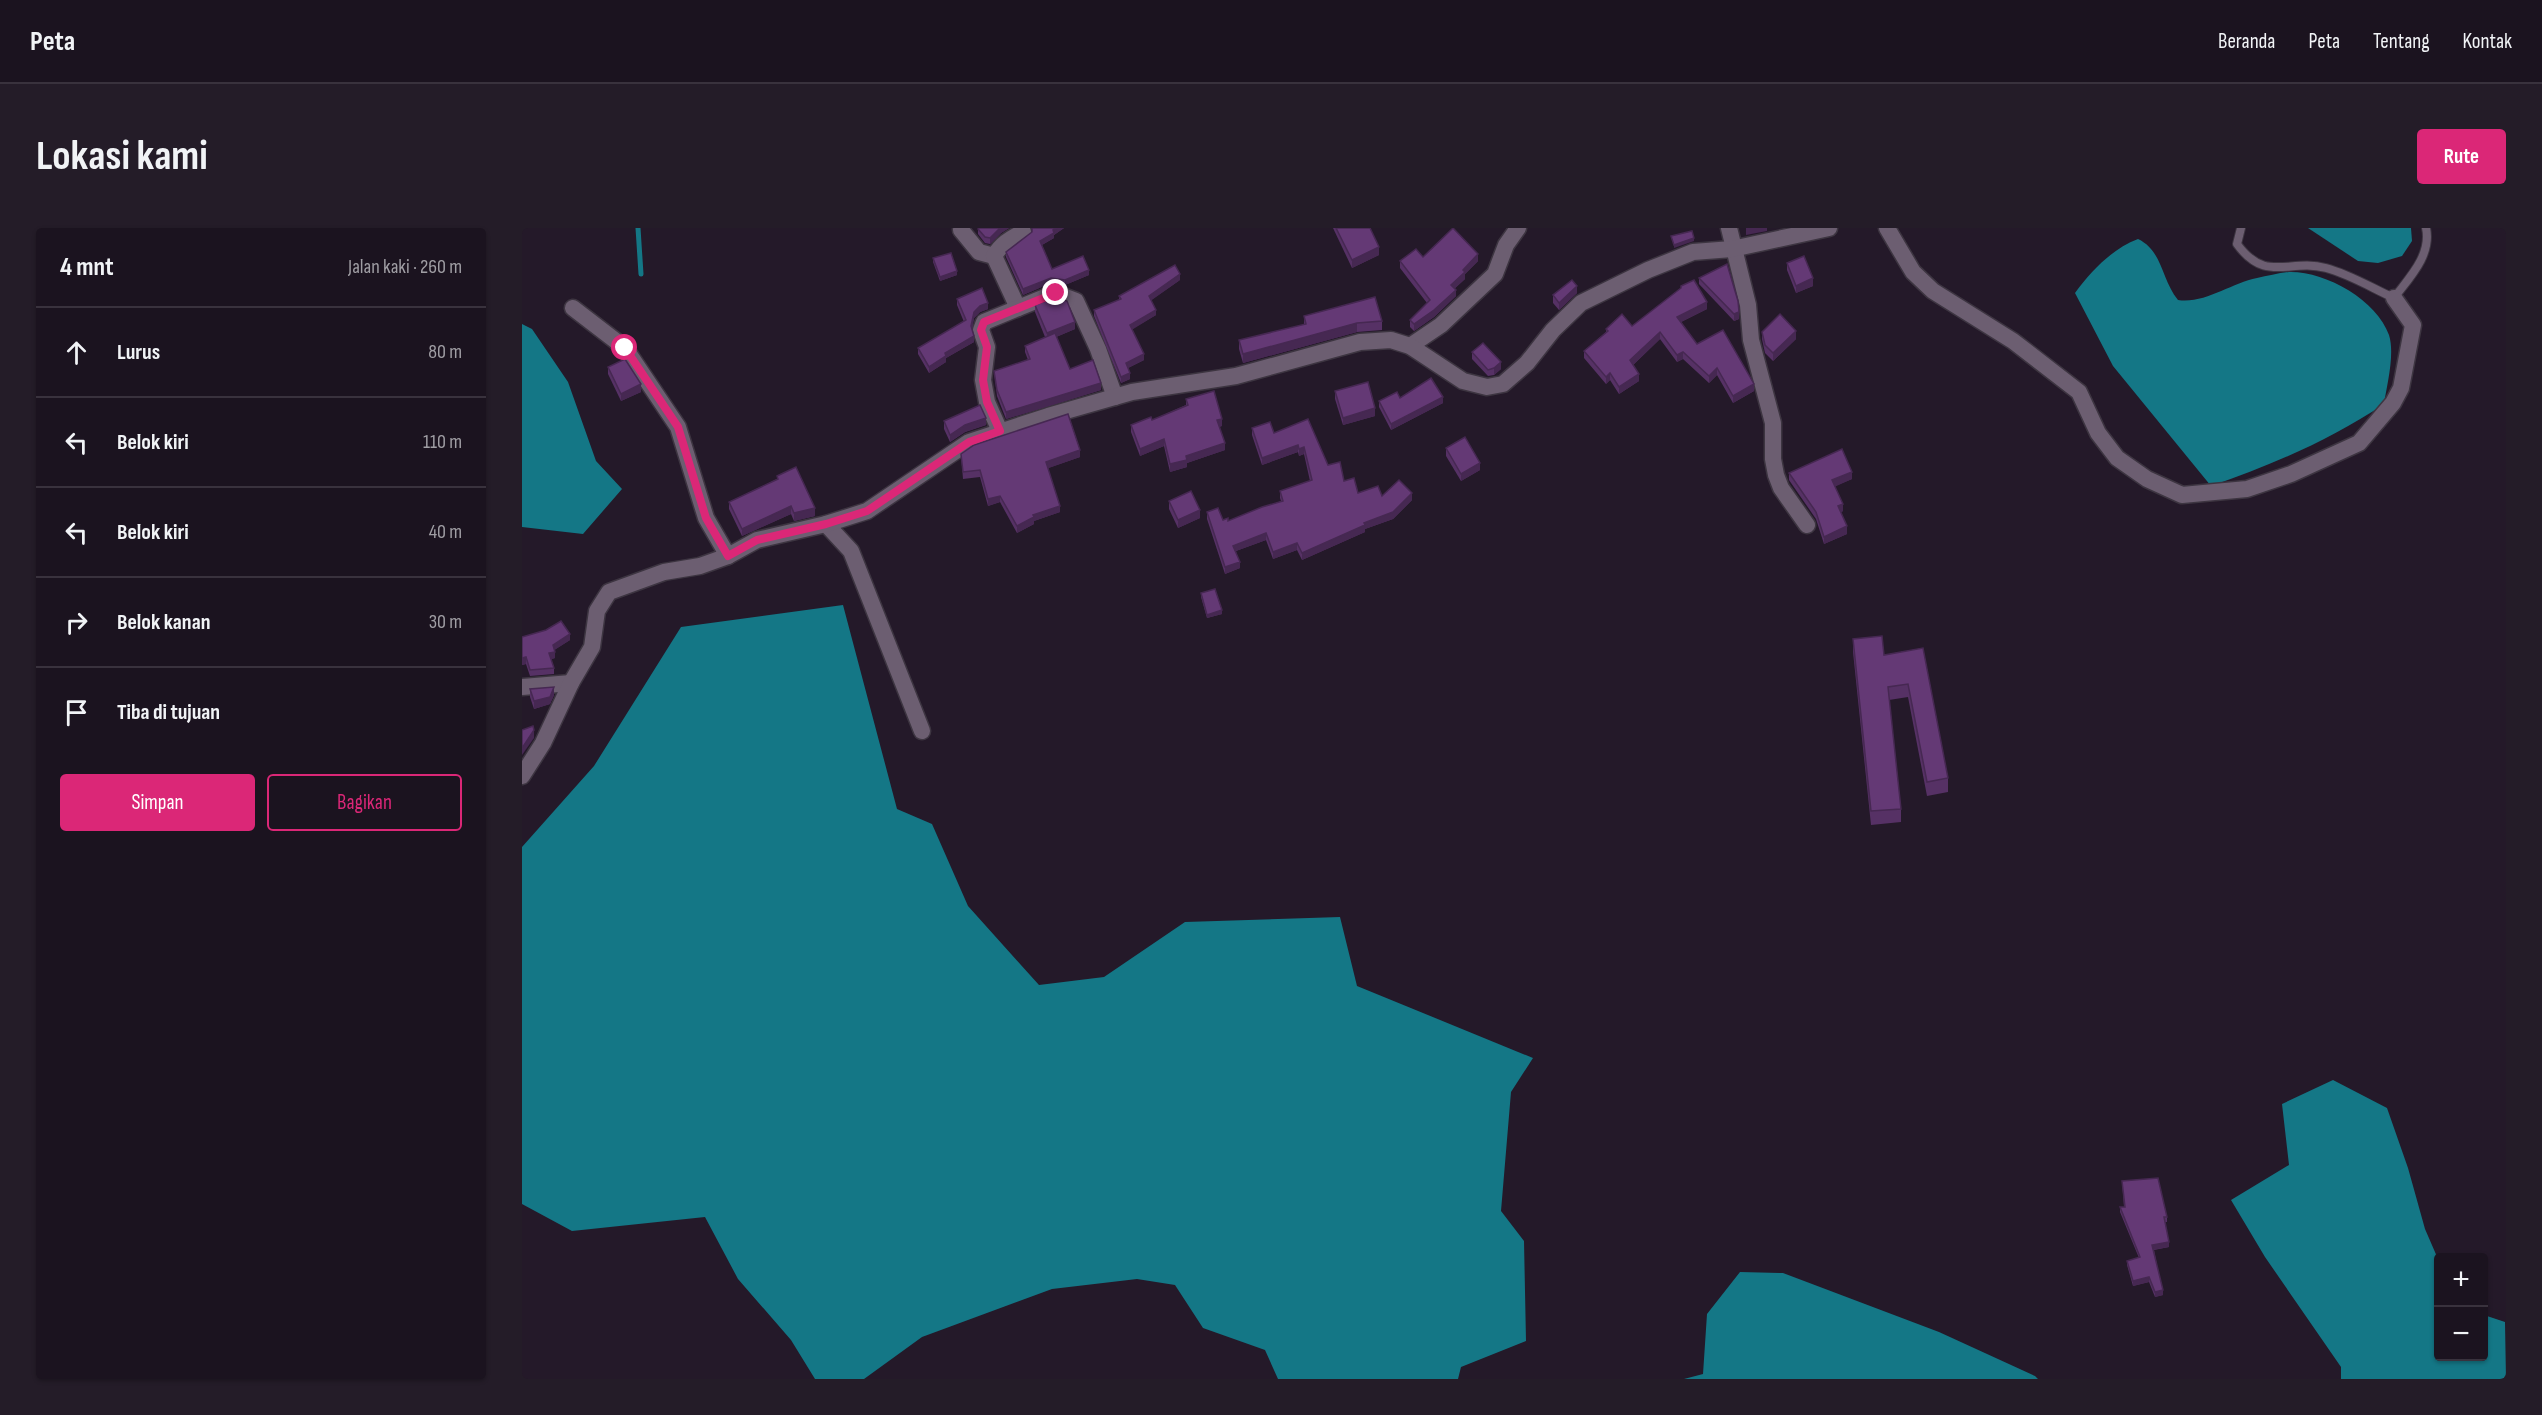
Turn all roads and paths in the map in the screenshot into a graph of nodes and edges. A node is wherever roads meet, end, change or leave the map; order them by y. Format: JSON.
{"nodes":[{"id":1,"x":1518,"y":228,"type":"edge"},
{"id":2,"x":1729,"y":228,"type":"edge"},
{"id":3,"x":1829,"y":228,"type":"edge"},
{"id":4,"x":1887,"y":228,"type":"edge"},
{"id":5,"x":2241,"y":228,"type":"edge"},
{"id":6,"x":2426,"y":228,"type":"edge"},
{"id":7,"x":960,"y":230,"type":"dead end"},
{"id":8,"x":1023,"y":232,"type":"dead end"},
{"id":9,"x":1732,"y":249,"type":"junction"},
{"id":10,"x":994,"y":256,"type":"junction"},
{"id":11,"x":2394,"y":298,"type":"junction"},
{"id":12,"x":573,"y":308,"type":"dead end"},
{"id":13,"x":1018,"y":308,"type":"junction"},
{"id":14,"x":1410,"y":346,"type":"junction"},
{"id":15,"x":1115,"y":397,"type":"junction"},
{"id":16,"x":1000,"y":431,"type":"junction"},
{"id":17,"x":826,"y":524,"type":"junction"},
{"id":18,"x":1807,"y":525,"type":"dead end"},
{"id":19,"x":728,"y":556,"type":"junction"},
{"id":20,"x":571,"y":683,"type":"junction"},
{"id":21,"x":522,"y":687,"type":"edge"},
{"id":22,"x":922,"y":731,"type":"dead end"},
{"id":23,"x":522,"y":776,"type":"edge"}],
"edges":[{"from":1,"to":14,"type":"street"},
{"from":2,"to":9,"type":"street"},
{"from":3,"to":9,"type":"street"},
{"from":4,"to":11,"type":"street"},
{"from":5,"to":11,"type":"lane"},
{"from":6,"to":11,"type":"lane"},
{"from":7,"to":10,"type":"street"},
{"from":8,"to":10,"type":"street"},
{"from":9,"to":14,"type":"street"},
{"from":9,"to":18,"type":"street"},
{"from":10,"to":13,"type":"street"},
{"from":12,"to":19,"type":"street"},
{"from":13,"to":15,"type":"street"},
{"from":13,"to":16,"type":"street"},
{"from":14,"to":15,"type":"street"},
{"from":15,"to":16,"type":"street"},
{"from":16,"to":17,"type":"street"},
{"from":17,"to":19,"type":"street"},
{"from":17,"to":22,"type":"street"},
{"from":19,"to":20,"type":"street"},
{"from":20,"to":21,"type":"street"},
{"from":20,"to":23,"type":"street"}]}
